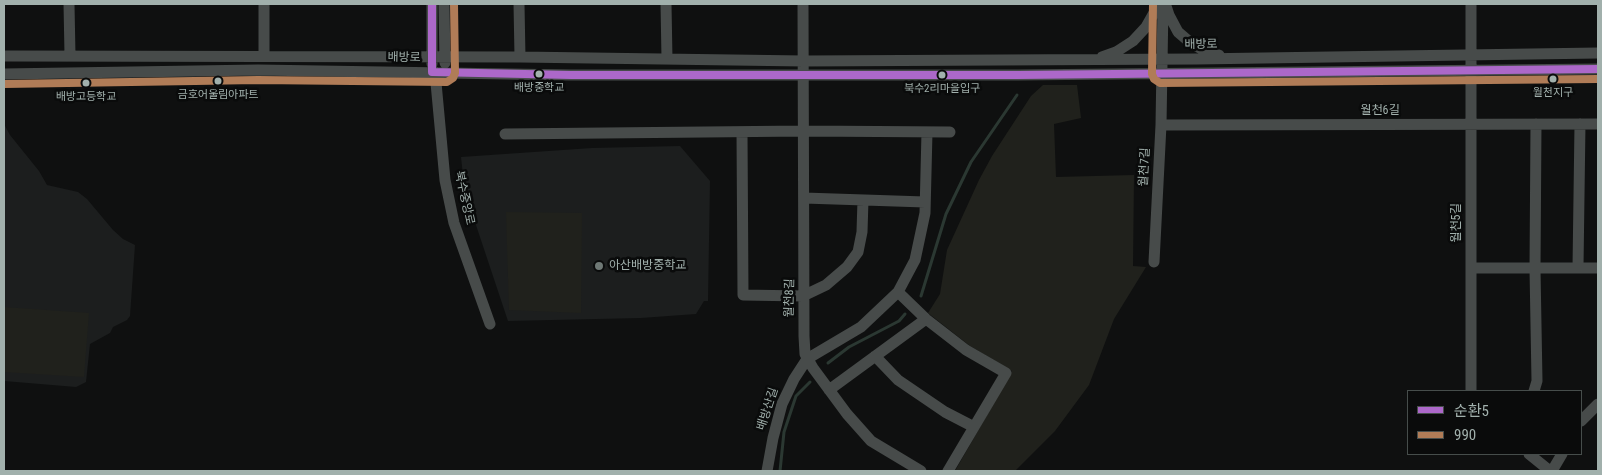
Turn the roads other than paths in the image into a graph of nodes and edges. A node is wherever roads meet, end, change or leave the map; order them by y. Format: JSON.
{"nodes":[{"id":1,"x":70,"y":4,"type":"edge"},
{"id":2,"x":264,"y":4,"type":"edge"},
{"id":3,"x":432,"y":4,"type":"edge"},
{"id":4,"x":444,"y":4,"type":"edge"},
{"id":5,"x":519,"y":4,"type":"edge"},
{"id":6,"x":666,"y":4,"type":"edge"},
{"id":7,"x":803,"y":4,"type":"edge"},
{"id":8,"x":1159,"y":4,"type":"edge"},
{"id":9,"x":1164,"y":4,"type":"edge"},
{"id":10,"x":1471,"y":4,"type":"edge"},
{"id":11,"x":1598,"y":53,"type":"edge"},
{"id":12,"x":70,"y":55,"type":"junction"},
{"id":13,"x":1471,"y":55,"type":"junction"},
{"id":14,"x":4,"y":56,"type":"edge"},
{"id":15,"x":264,"y":56,"type":"junction"},
{"id":16,"x":432,"y":57,"type":"junction"},
{"id":17,"x":444,"y":57,"type":"junction"},
{"id":18,"x":520,"y":57,"type":"junction"},
{"id":19,"x":1233,"y":58,"type":"junction"},
{"id":20,"x":667,"y":59,"type":"junction"},
{"id":21,"x":1096,"y":59,"type":"junction"},
{"id":22,"x":1162,"y":59,"type":"junction"},
{"id":23,"x":804,"y":61,"type":"junction"},
{"id":24,"x":1471,"y":69,"type":"junction"},
{"id":25,"x":1598,"y":69,"type":"edge"},
{"id":26,"x":437,"y":72,"type":"junction"},
{"id":27,"x":1162,"y":73,"type":"junction"},
{"id":28,"x":4,"y":74,"type":"edge"},
{"id":29,"x":804,"y":75,"type":"junction"},
{"id":30,"x":1471,"y":124,"type":"junction"},
{"id":31,"x":1536,"y":124,"type":"junction"},
{"id":32,"x":1580,"y":124,"type":"junction"},
{"id":33,"x":1598,"y":124,"type":"edge"},
{"id":34,"x":1161,"y":125,"type":"junction"},
{"id":35,"x":804,"y":131,"type":"junction"},
{"id":36,"x":742,"y":132,"type":"junction"},
{"id":37,"x":927,"y":132,"type":"junction"},
{"id":38,"x":950,"y":132,"type":"dead end"},
{"id":39,"x":505,"y":134,"type":"dead end"},
{"id":40,"x":804,"y":198,"type":"junction"},
{"id":41,"x":863,"y":200,"type":"junction"},
{"id":42,"x":925,"y":202,"type":"junction"},
{"id":43,"x":1154,"y":262,"type":"dead end"},
{"id":44,"x":1578,"y":267,"type":"junction"},
{"id":45,"x":1471,"y":268,"type":"junction"},
{"id":46,"x":1535,"y":268,"type":"junction"},
{"id":47,"x":1598,"y":268,"type":"edge"},
{"id":48,"x":898,"y":292,"type":"junction"},
{"id":49,"x":804,"y":296,"type":"junction"},
{"id":50,"x":926,"y":319,"type":"junction"},
{"id":51,"x":490,"y":324,"type":"dead end"},
{"id":52,"x":875,"y":356,"type":"junction"},
{"id":53,"x":807,"y":359,"type":"junction"},
{"id":54,"x":829,"y":390,"type":"junction"},
{"id":55,"x":1471,"y":390,"type":"edge"},
{"id":56,"x":1534,"y":390,"type":"edge"},
{"id":57,"x":1598,"y":404,"type":"edge"},
{"id":58,"x":1582,"y":420,"type":"edge"},
{"id":59,"x":974,"y":427,"type":"junction"},
{"id":60,"x":1530,"y":455,"type":"edge"},
{"id":61,"x":1561,"y":455,"type":"edge"},
{"id":62,"x":767,"y":471,"type":"edge"},
{"id":63,"x":921,"y":471,"type":"edge"},
{"id":64,"x":948,"y":471,"type":"edge"},
{"id":65,"x":1551,"y":471,"type":"edge"}],
"edges":[{"from":1,"to":12,"type":"street"},
{"from":2,"to":15,"type":"street"},
{"from":3,"to":16,"type":"street"},
{"from":4,"to":17,"type":"street"},
{"from":5,"to":18,"type":"street"},
{"from":6,"to":20,"type":"street"},
{"from":7,"to":23,"type":"street"},
{"from":8,"to":21,"type":"street"},
{"from":9,"to":19,"type":"street"},
{"from":9,"to":22,"type":"street","name":"월천7길"},
{"from":10,"to":13,"type":"street","name":"월천5길"},
{"from":11,"to":13,"type":"street","name":"배방로"},
{"from":12,"to":14,"type":"street","name":"배방로"},
{"from":12,"to":15,"type":"street","name":"배방로"},
{"from":13,"to":19,"type":"street","name":"배방로"},
{"from":13,"to":24,"type":"street","name":"월천5길"},
{"from":15,"to":16,"type":"street","name":"배방로"},
{"from":16,"to":17,"type":"street","name":"배방로"},
{"from":16,"to":26,"type":"street"},
{"from":17,"to":18,"type":"street","name":"배방로"},
{"from":17,"to":26,"type":"street"},
{"from":18,"to":20,"type":"street","name":"배방로"},
{"from":19,"to":22,"type":"street","name":"배방로"},
{"from":20,"to":23,"type":"street","name":"배방로"},
{"from":21,"to":22,"type":"street","name":"배방로"},
{"from":21,"to":23,"type":"street","name":"배방로"},
{"from":22,"to":27,"type":"street","name":"월천7길"},
{"from":23,"to":29,"type":"street"},
{"from":24,"to":25,"type":"street","name":"배방로"},
{"from":24,"to":27,"type":"street","name":"배방로"},
{"from":24,"to":30,"type":"street","name":"월천5길"},
{"from":26,"to":28,"type":"street","name":"배방로"},
{"from":26,"to":29,"type":"street","name":"배방로"},
{"from":26,"to":51,"type":"street","name":"북수중앙로"},
{"from":27,"to":29,"type":"street","name":"배방로"},
{"from":27,"to":34,"type":"street","name":"월천7길"},
{"from":29,"to":35,"type":"street","name":"월천8길"},
{"from":30,"to":31,"type":"street","name":"월천6길"},
{"from":30,"to":34,"type":"street","name":"월천6길"},
{"from":30,"to":45,"type":"street","name":"월천5길"},
{"from":31,"to":32,"type":"street","name":"월천6길"},
{"from":31,"to":46,"type":"street"},
{"from":32,"to":33,"type":"street","name":"월천6길"},
{"from":32,"to":44,"type":"street"},
{"from":34,"to":43,"type":"street","name":"월천7길"},
{"from":35,"to":36,"type":"street"},
{"from":35,"to":37,"type":"street"},
{"from":35,"to":40,"type":"street","name":"월천8길"},
{"from":36,"to":39,"type":"street"},
{"from":36,"to":49,"type":"street"},
{"from":37,"to":38,"type":"street"},
{"from":37,"to":42,"type":"street"},
{"from":40,"to":41,"type":"street"},
{"from":40,"to":49,"type":"street","name":"월천8길"},
{"from":41,"to":42,"type":"street"},
{"from":41,"to":49,"type":"street"},
{"from":42,"to":48,"type":"street"},
{"from":44,"to":46,"type":"street"},
{"from":44,"to":47,"type":"street"},
{"from":45,"to":46,"type":"street"},
{"from":45,"to":55,"type":"street","name":"월천5길"},
{"from":46,"to":56,"type":"street"},
{"from":48,"to":50,"type":"street"},
{"from":48,"to":53,"type":"street"},
{"from":49,"to":53,"type":"street","name":"월천8길"},
{"from":50,"to":52,"type":"street"},
{"from":50,"to":59,"type":"street"},
{"from":52,"to":54,"type":"street"},
{"from":52,"to":59,"type":"street"},
{"from":53,"to":54,"type":"street","name":"월천8길"},
{"from":53,"to":62,"type":"street","name":"배방산길"},
{"from":54,"to":63,"type":"street","name":"월천8길"},
{"from":57,"to":58,"type":"street"},
{"from":59,"to":64,"type":"street"},
{"from":60,"to":65,"type":"street"},
{"from":61,"to":65,"type":"street"}]}
